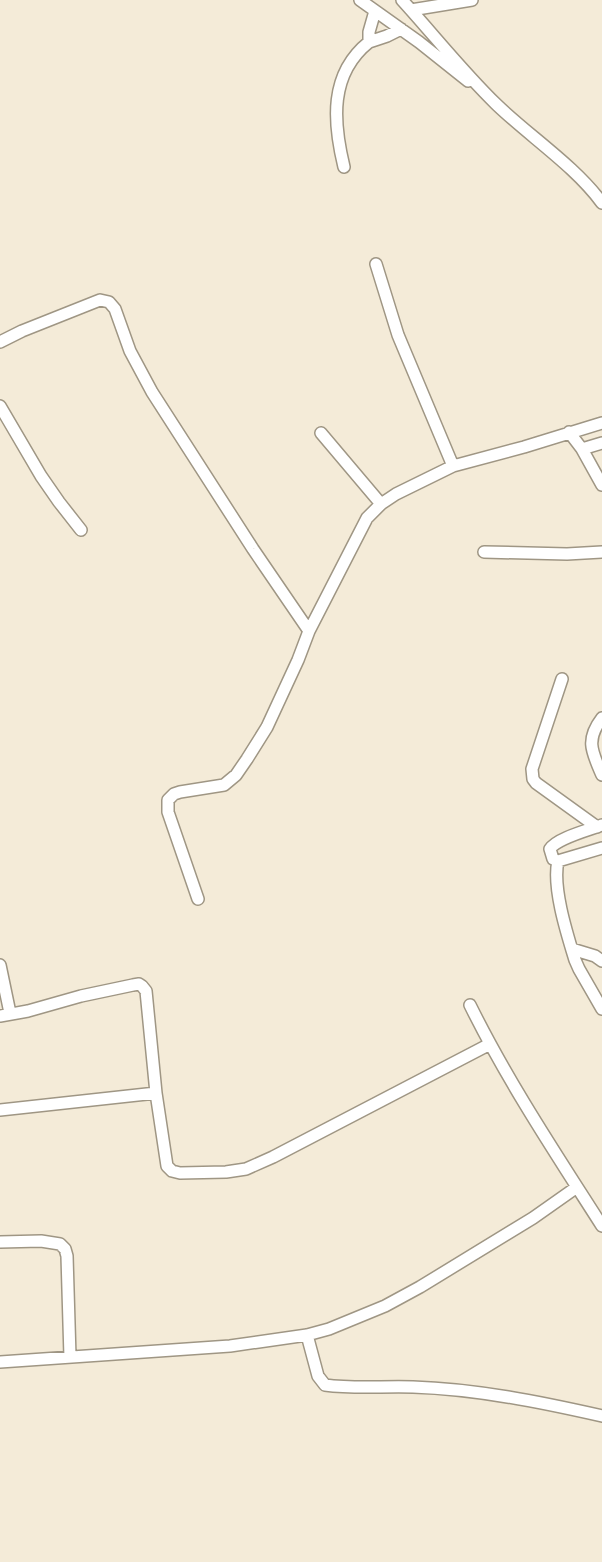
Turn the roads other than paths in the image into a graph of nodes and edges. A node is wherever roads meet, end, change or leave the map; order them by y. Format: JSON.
{"nodes":[{"id":1,"x":360,"y":0,"type":"edge"},
{"id":2,"x":402,"y":0,"type":"edge"},
{"id":3,"x":472,"y":0,"type":"edge"},
{"id":4,"x":411,"y":10,"type":"junction"},
{"id":5,"x":375,"y":11,"type":"junction"},
{"id":6,"x":401,"y":29,"type":"junction"},
{"id":7,"x":368,"y":42,"type":"junction"},
{"id":8,"x":496,"y":104,"type":"junction"},
{"id":9,"x":344,"y":167,"type":"dead end"},
{"id":10,"x":602,"y":203,"type":"edge"},
{"id":11,"x":376,"y":264,"type":"dead end"},
{"id":12,"x":0,"y":342,"type":"edge"},
{"id":13,"x":0,"y":406,"type":"edge"},
{"id":14,"x":602,"y":423,"type":"edge"},
{"id":15,"x":569,"y":432,"type":"junction"},
{"id":16,"x":320,"y":433,"type":"dead end"},
{"id":17,"x":602,"y":443,"type":"edge"},
{"id":18,"x":582,"y":450,"type":"junction"},
{"id":19,"x":453,"y":466,"type":"junction"},
{"id":20,"x":602,"y":484,"type":"edge"},
{"id":21,"x":381,"y":504,"type":"junction"},
{"id":22,"x":81,"y":530,"type":"dead end"},
{"id":23,"x":484,"y":552,"type":"dead end"},
{"id":24,"x":602,"y":552,"type":"edge"},
{"id":25,"x":309,"y":631,"type":"junction"},
{"id":26,"x":562,"y":679,"type":"dead end"},
{"id":27,"x":602,"y":718,"type":"edge"},
{"id":28,"x":602,"y":775,"type":"edge"},
{"id":29,"x":600,"y":826,"type":"edge"},
{"id":30,"x":602,"y":848,"type":"edge"},
{"id":31,"x":558,"y":861,"type":"junction"},
{"id":32,"x":198,"y":899,"type":"dead end"},
{"id":33,"x":572,"y":949,"type":"junction"},
{"id":34,"x":602,"y":960,"type":"edge"},
{"id":35,"x":0,"y":965,"type":"edge"},
{"id":36,"x":470,"y":1006,"type":"dead end"},
{"id":37,"x":602,"y":1009,"type":"edge"},
{"id":38,"x":5,"y":1015,"type":"edge"},
{"id":39,"x":490,"y":1044,"type":"junction"},
{"id":40,"x":156,"y":1093,"type":"junction"},
{"id":41,"x":0,"y":1110,"type":"edge"},
{"id":42,"x":577,"y":1188,"type":"junction"},
{"id":43,"x":602,"y":1226,"type":"edge"},
{"id":44,"x":0,"y":1242,"type":"edge"},
{"id":45,"x":307,"y":1335,"type":"junction"},
{"id":46,"x":70,"y":1357,"type":"junction"},
{"id":47,"x":0,"y":1362,"type":"edge"},
{"id":48,"x":602,"y":1416,"type":"edge"}],
"edges":[{"from":1,"to":5,"type":"street"},
{"from":2,"to":4,"type":"street"},
{"from":3,"to":4,"type":"street"},
{"from":4,"to":8,"type":"street"},
{"from":5,"to":6,"type":"street"},
{"from":5,"to":7,"type":"street"},
{"from":6,"to":7,"type":"street"},
{"from":6,"to":8,"type":"street"},
{"from":7,"to":9,"type":"street"},
{"from":8,"to":10,"type":"street"},
{"from":11,"to":19,"type":"street"},
{"from":12,"to":25,"type":"street"},
{"from":13,"to":22,"type":"street"},
{"from":14,"to":15,"type":"street"},
{"from":15,"to":18,"type":"street"},
{"from":15,"to":19,"type":"street"},
{"from":16,"to":21,"type":"street"},
{"from":17,"to":18,"type":"street"},
{"from":18,"to":20,"type":"street"},
{"from":19,"to":21,"type":"street"},
{"from":21,"to":25,"type":"street"},
{"from":23,"to":24,"type":"street"},
{"from":25,"to":32,"type":"street"},
{"from":26,"to":29,"type":"street"},
{"from":27,"to":28,"type":"street"},
{"from":29,"to":31,"type":"street"},
{"from":30,"to":31,"type":"street"},
{"from":31,"to":33,"type":"street"},
{"from":33,"to":34,"type":"street"},
{"from":33,"to":37,"type":"street"},
{"from":35,"to":38,"type":"street"},
{"from":36,"to":39,"type":"street"},
{"from":38,"to":40,"type":"street"},
{"from":39,"to":40,"type":"street"},
{"from":39,"to":42,"type":"street"},
{"from":40,"to":41,"type":"street"},
{"from":42,"to":43,"type":"street"},
{"from":42,"to":45,"type":"street"},
{"from":44,"to":46,"type":"street"},
{"from":45,"to":46,"type":"street"},
{"from":45,"to":48,"type":"street"},
{"from":46,"to":47,"type":"street"}]}
